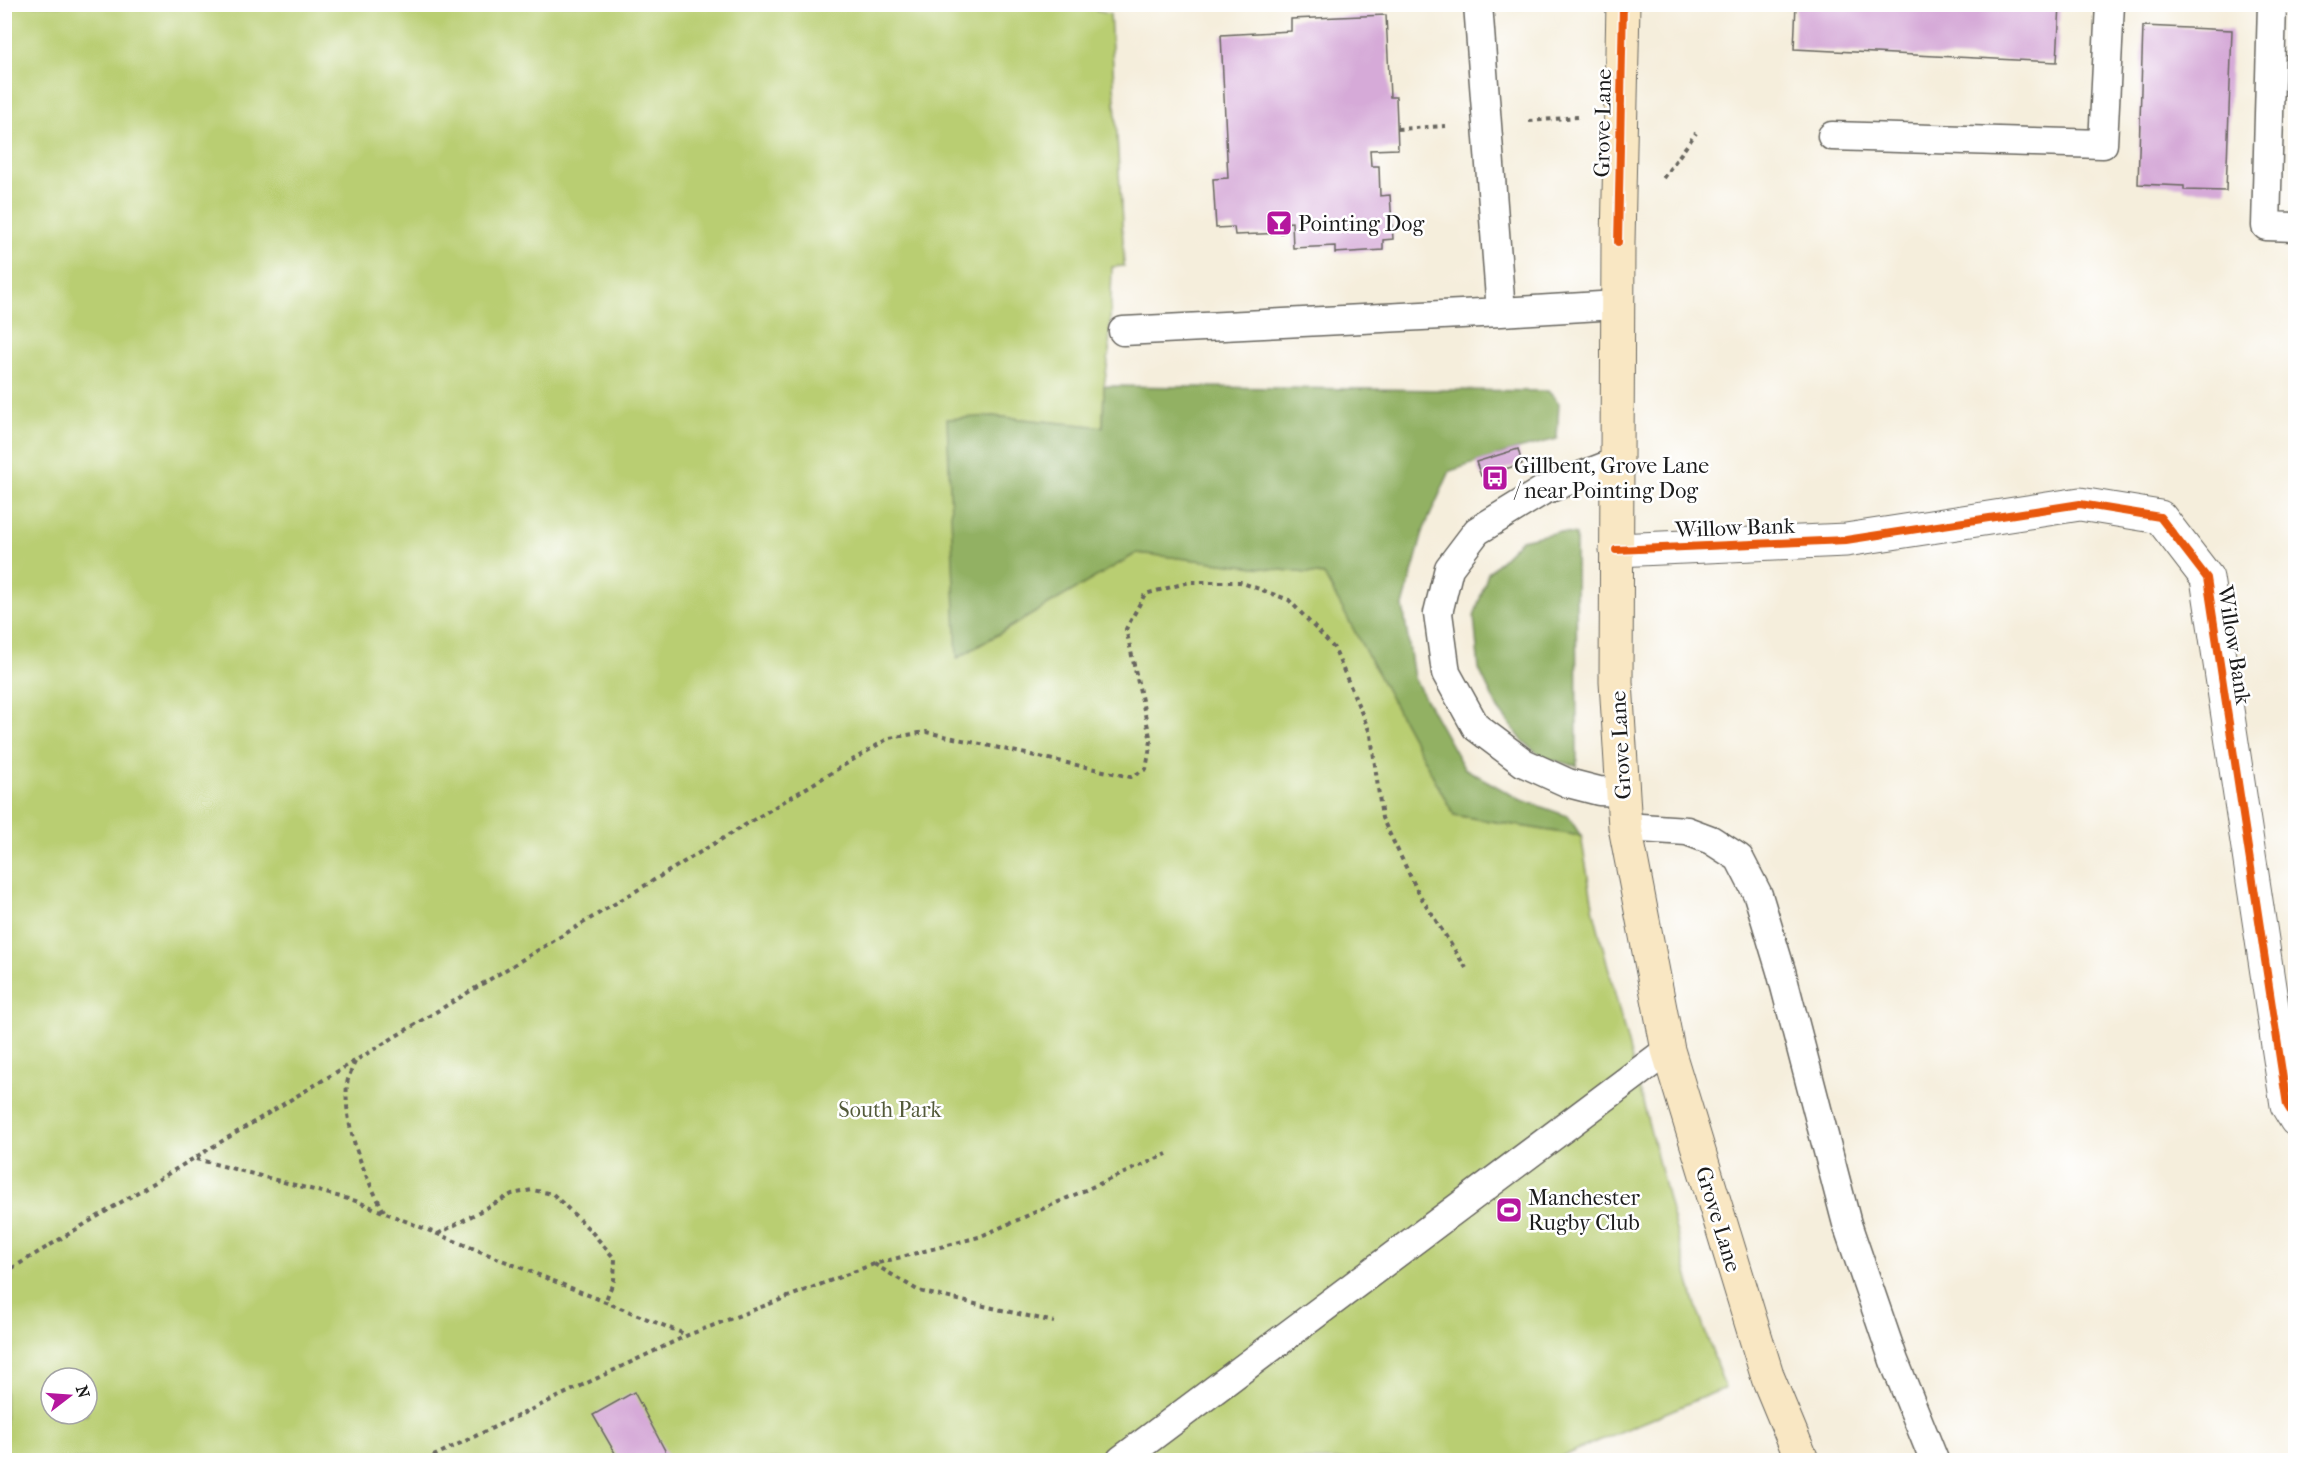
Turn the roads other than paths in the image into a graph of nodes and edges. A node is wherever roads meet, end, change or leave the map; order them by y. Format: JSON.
{"nodes":[{"id":1,"x":1478,"y":4,"type":"edge"},
{"id":2,"x":1623,"y":4,"type":"edge"},
{"id":3,"x":2110,"y":4,"type":"edge"},
{"id":4,"x":2272,"y":4,"type":"edge"},
{"id":5,"x":1832,"y":136,"type":"dead end"},
{"id":6,"x":2295,"y":227,"type":"edge"},
{"id":7,"x":1617,"y":305,"type":"junction"},
{"id":8,"x":1501,"y":312,"type":"junction"},
{"id":9,"x":1123,"y":331,"type":"dead end"},
{"id":10,"x":1617,"y":462,"type":"junction"},
{"id":11,"x":1616,"y":550,"type":"junction"},
{"id":12,"x":1622,"y":792,"type":"junction"},
{"id":13,"x":1625,"y":827,"type":"junction"},
{"id":14,"x":1668,"y":1050,"type":"junction"},
{"id":15,"x":2295,"y":1120,"type":"edge"},
{"id":16,"x":1121,"y":1461,"type":"edge"},
{"id":17,"x":1802,"y":1461,"type":"edge"},
{"id":18,"x":1934,"y":1461,"type":"edge"}],
"edges":[{"from":1,"to":8,"type":"lane"},
{"from":2,"to":7,"type":"main road","name":"Grove Lane"},
{"from":3,"to":5,"type":"lane"},
{"from":4,"to":6,"type":"lane"},
{"from":7,"to":8,"type":"lane"},
{"from":7,"to":10,"type":"main road","name":"Grove Lane"},
{"from":8,"to":9,"type":"lane"},
{"from":10,"to":11,"type":"main road","name":"Grove Lane"},
{"from":10,"to":12,"type":"lane"},
{"from":11,"to":12,"type":"main road","name":"Grove Lane"},
{"from":11,"to":15,"type":"street","name":"Willow Bank"},
{"from":12,"to":13,"type":"main road","name":"Grove Lane"},
{"from":13,"to":14,"type":"main road","name":"Grove Lane"},
{"from":13,"to":18,"type":"lane"},
{"from":14,"to":16,"type":"lane"},
{"from":14,"to":17,"type":"main road","name":"Grove Lane"}]}
